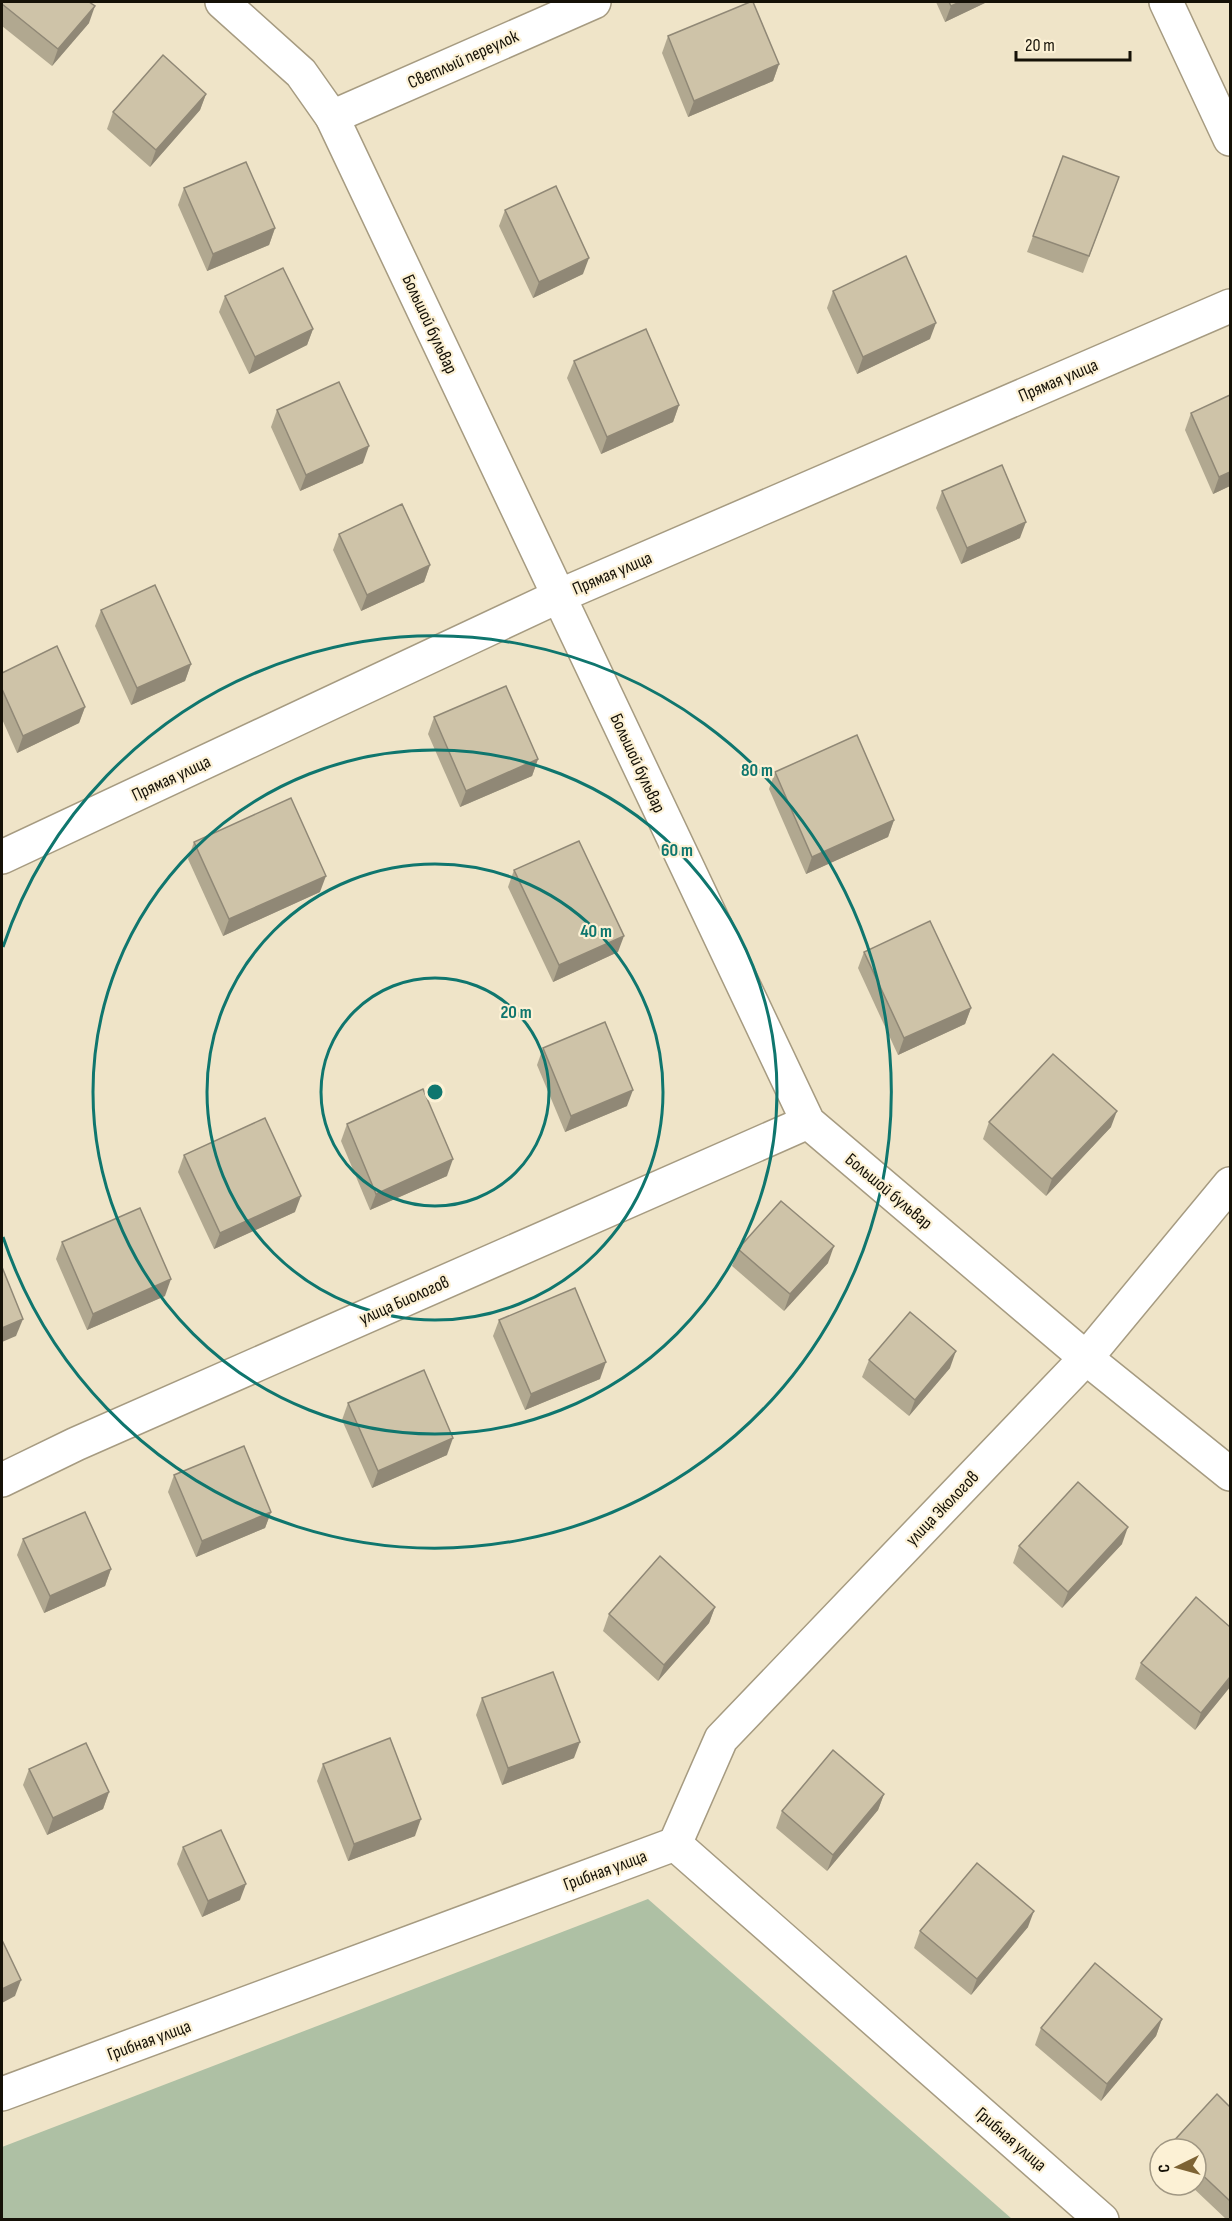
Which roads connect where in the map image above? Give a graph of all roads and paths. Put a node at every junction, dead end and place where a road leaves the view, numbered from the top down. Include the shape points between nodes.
1 (222, 2) edge
2 (594, 2) edge
3 (1166, 2) edge
4 (332, 117) junction
5 (1230, 139) edge
6 (1230, 306) edge
7 (559, 596) junction
8 (2, 857) edge
9 (808, 1122) junction
10 (1230, 1184) edge
11 (1086, 1358) junction
12 (1230, 1474) edge
13 (2, 1480) edge
14 (675, 1844) junction
15 (2, 2094) edge
16 (1102, 2220) edge

1 - 4 street, Большой бульвар via 301,73
2 - 4 street, Светлый переулок
3 - 5 street
4 - 7 street, Большой бульвар
6 - 7 street, Прямая улица
7 - 8 street, Прямая улица
7 - 9 street, Большой бульвар
9 - 11 street, Большой бульвар
9 - 13 street, улица Биологов
10 - 11 street, улица Экологов
11 - 12 street, Большой бульвар
11 - 14 street, улица Экологов via 721,1740
14 - 15 street, Грибная улица
14 - 16 street, Грибная улица

